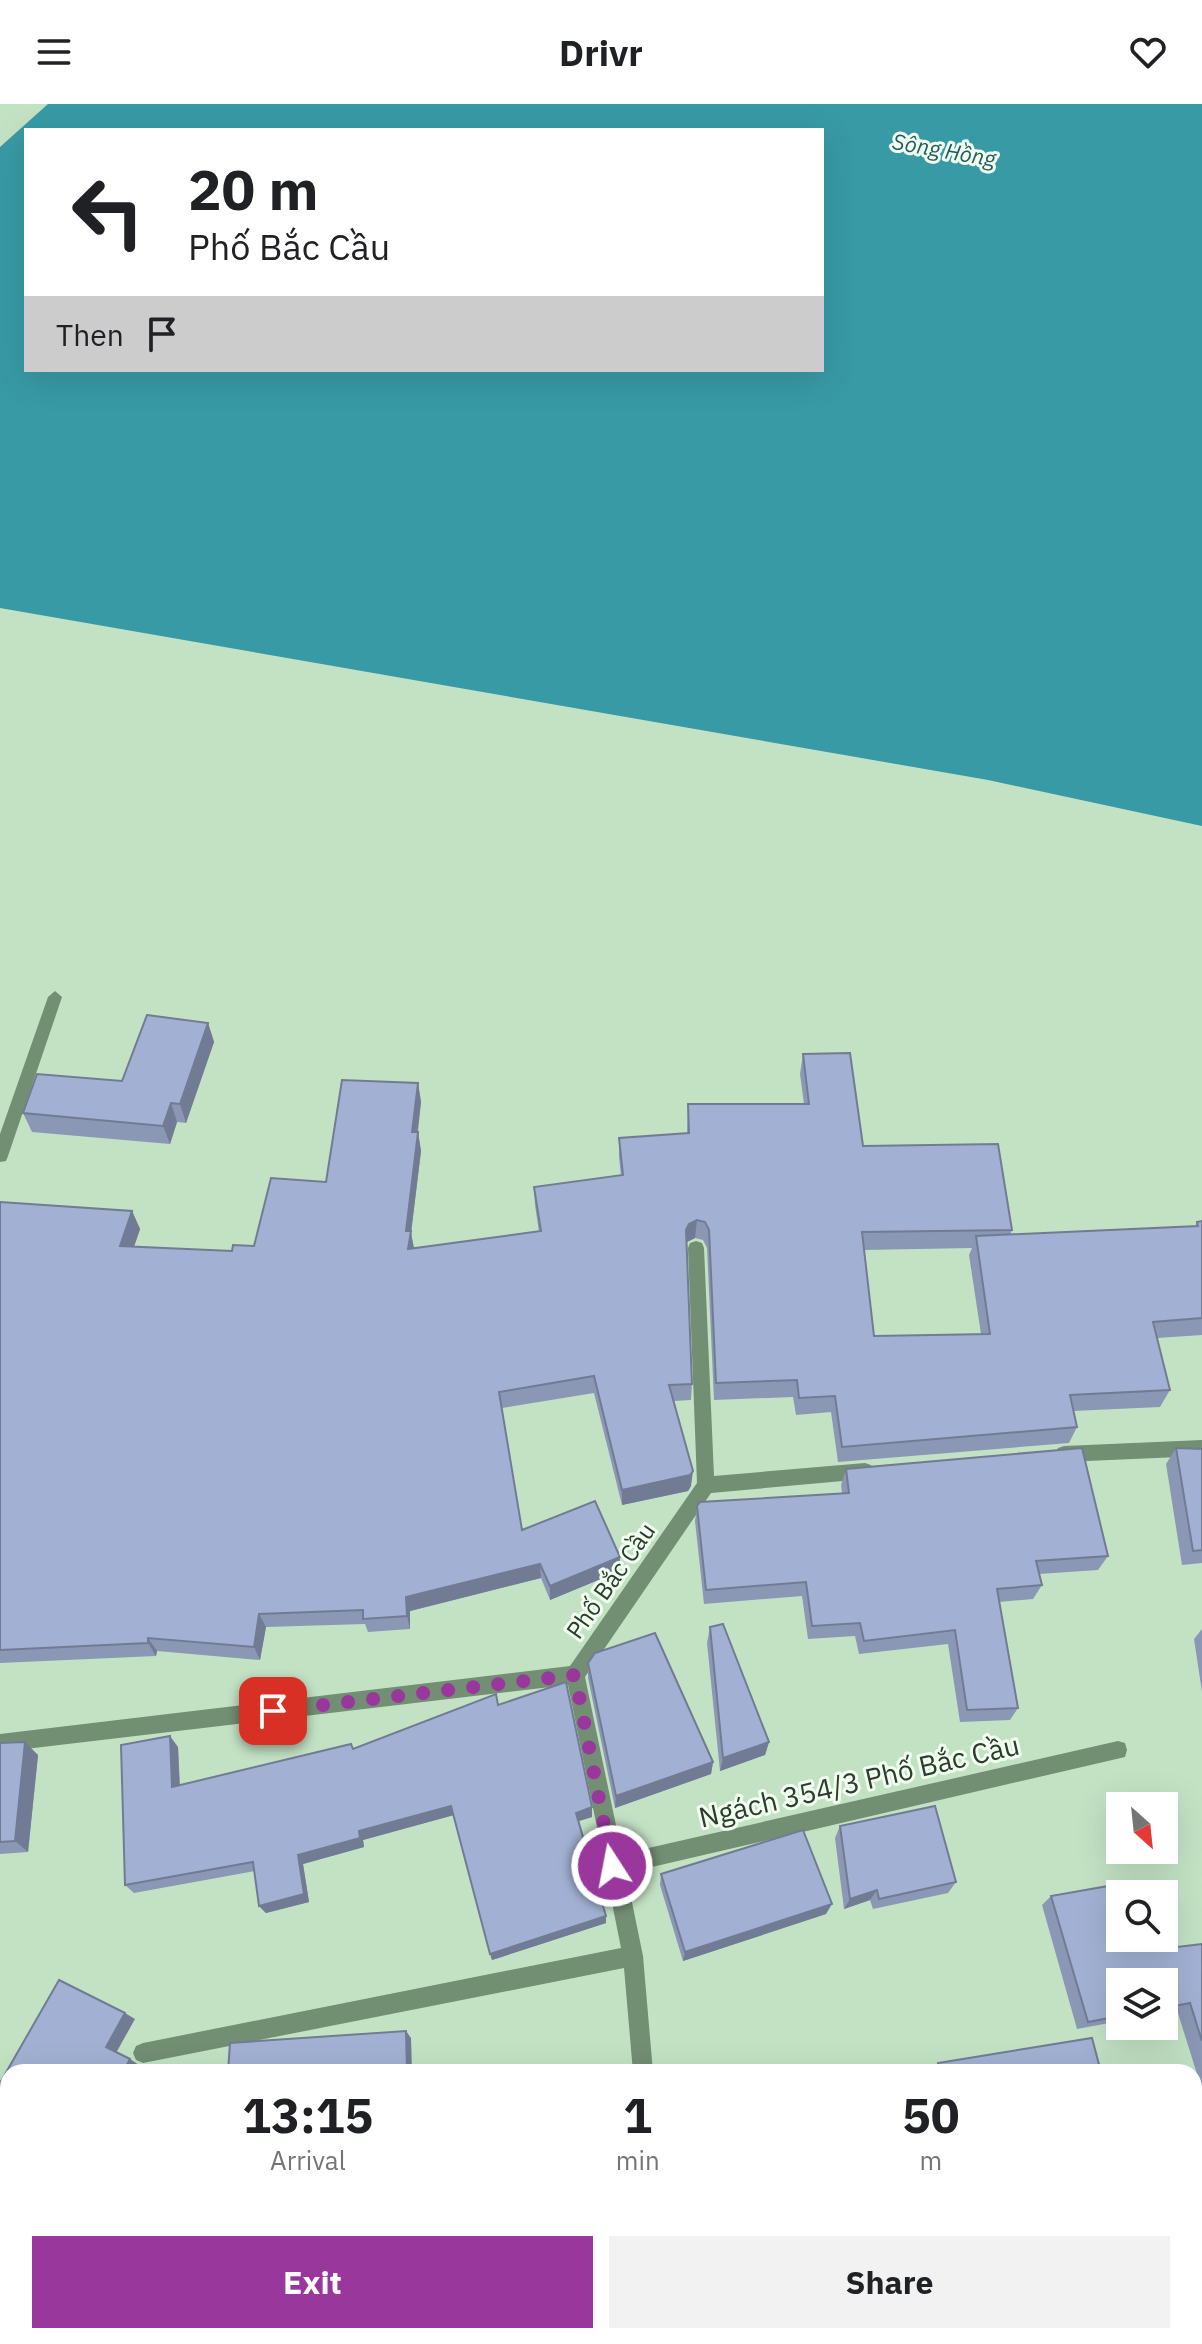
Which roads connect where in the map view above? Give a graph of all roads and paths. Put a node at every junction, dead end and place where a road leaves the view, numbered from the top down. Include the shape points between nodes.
1 (55, 997) dead end
2 (0, 1156) edge
3 (696, 1248) dead end
4 (1202, 1448) edge
5 (1050, 1455) edge
6 (878, 1470) edge
7 (706, 1485) junction
8 (575, 1675) junction
9 (0, 1743) edge
10 (1118, 1750) dead end
11 (612, 1866) junction
12 (633, 1956) junction
13 (143, 2053) dead end
14 (642, 2064) edge

1 - 2 street
3 - 7 street
4 - 5 street
6 - 7 street
7 - 8 street, Phố Bắc Cầu
8 - 9 street, Phố Bắc Cầu
8 - 11 street
10 - 11 street, Ngách 354/3 Phố Bắc Cầu
11 - 12 street
12 - 13 street
12 - 14 street

